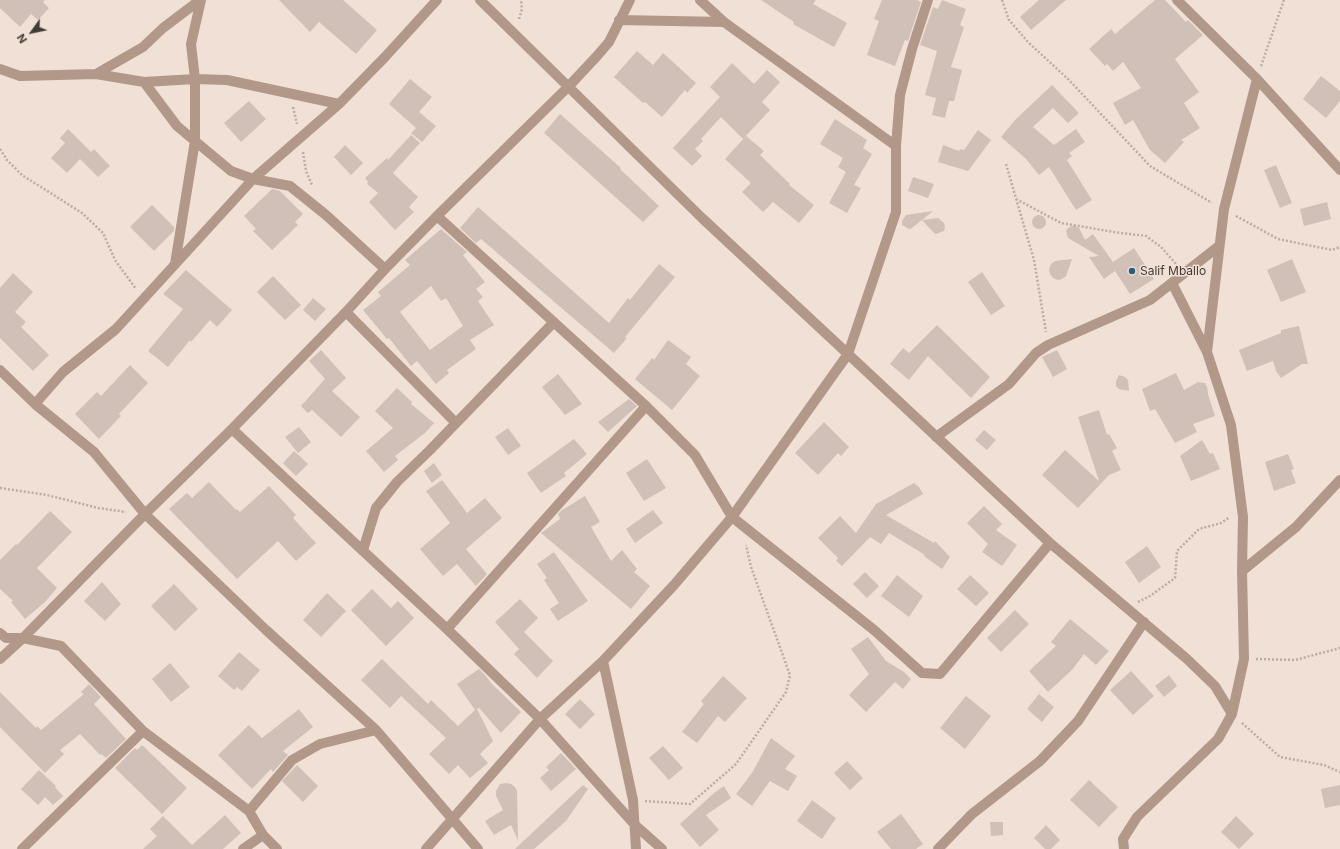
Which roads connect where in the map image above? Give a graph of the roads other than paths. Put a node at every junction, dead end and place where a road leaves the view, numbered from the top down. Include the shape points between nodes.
1 (201, 0) edge
2 (437, 0) edge
3 (480, 0) edge
4 (630, 0) edge
5 (700, 0) edge
6 (928, 0) edge
7 (1176, 0) edge
8 (619, 20) junction
9 (724, 22) junction
10 (0, 69) edge
11 (96, 74) junction
12 (195, 79) junction
13 (1257, 79) junction
14 (144, 82) junction
15 (568, 86) junction
16 (339, 104) junction
17 (195, 141) junction
18 (896, 146) junction
19 (1340, 170) edge
20 (253, 179) junction
21 (437, 216) junction
22 (1219, 246) junction
23 (175, 264) junction
24 (385, 268) junction
25 (1172, 283) junction
26 (346, 312) junction
27 (554, 322) junction
28 (1207, 352) junction
29 (848, 354) junction
30 (0, 370) edge
31 (35, 404) junction
32 (646, 406) junction
33 (456, 423) junction
34 (232, 430) junction
35 (936, 437) junction
36 (1340, 480) edge
37 (145, 514) junction
38 (736, 520) junction
39 (1050, 543) junction
40 (362, 550) junction
41 (1242, 571) junction
42 (1144, 622) junction
43 (447, 629) junction
44 (0, 633) edge
45 (23, 638) junction
46 (0, 659) edge
47 (603, 661) junction
48 (1232, 714) junction
49 (540, 719) junction
50 (376, 730) junction
51 (143, 731) junction
52 (249, 811) junction
53 (452, 820) junction
54 (635, 825) junction
55 (263, 835) junction
56 (22, 849) edge
57 (244, 849) edge
58 (277, 849) edge
59 (426, 849) edge
60 (478, 849) edge
61 (636, 849) edge
62 (662, 849) edge
63 (938, 849) edge
64 (1124, 849) edge

1 - 11 street via 163,28 143,47
1 - 12 street via 191,44
2 - 16 street
3 - 15 street
4 - 8 street
5 - 9 street
6 - 18 street via 900,95
7 - 13 street
8 - 9 street
8 - 15 street via 609,42
9 - 18 street
10 - 11 street via 20,76
11 - 14 street
12 - 14 street
12 - 16 street via 227,80
12 - 17 street
13 - 19 street
13 - 22 street via 1224,209
14 - 17 street via 177,126
15 - 21 street
15 - 29 street via 702,218
16 - 20 street
17 - 20 street via 231,171
17 - 23 street
18 - 29 street via 896,212
20 - 23 street
20 - 24 street via 290,186
21 - 24 street
21 - 27 street
22 - 25 street
22 - 28 street
23 - 31 street via 116,329 63,372
24 - 26 street
25 - 28 street
25 - 35 street via 1150,300 1048,345 1036,354 1009,384
26 - 33 street
26 - 34 street
27 - 32 street
27 - 33 street
28 - 41 street via 1231,425 1244,517
29 - 35 street
29 - 38 street
30 - 31 street
31 - 37 street via 94,452
32 - 38 street via 694,455
32 - 43 street
33 - 40 street via 397,482 376,508
34 - 37 street
34 - 40 street
35 - 39 street
36 - 41 street via 1296,527
37 - 45 street
37 - 50 street via 266,630
38 - 39 street via 874,630 922,673 940,674
38 - 47 street
39 - 42 street
40 - 43 street
41 - 48 street via 1244,659
42 - 48 street via 1215,686
42 - 63 street via 1078,721 1040,762 972,814
43 - 49 street
44 - 45 street via 6,638
45 - 46 street
45 - 51 street via 61,646
47 - 49 street
47 - 54 street via 633,800
48 - 64 street via 1218,739 1137,817 1123,839
49 - 53 street
49 - 54 street
50 - 52 street via 320,744 292,760
50 - 53 street
51 - 52 street
51 - 56 street
52 - 55 street
53 - 59 street
53 - 60 street
54 - 61 street
54 - 62 street
55 - 57 street
55 - 58 street

